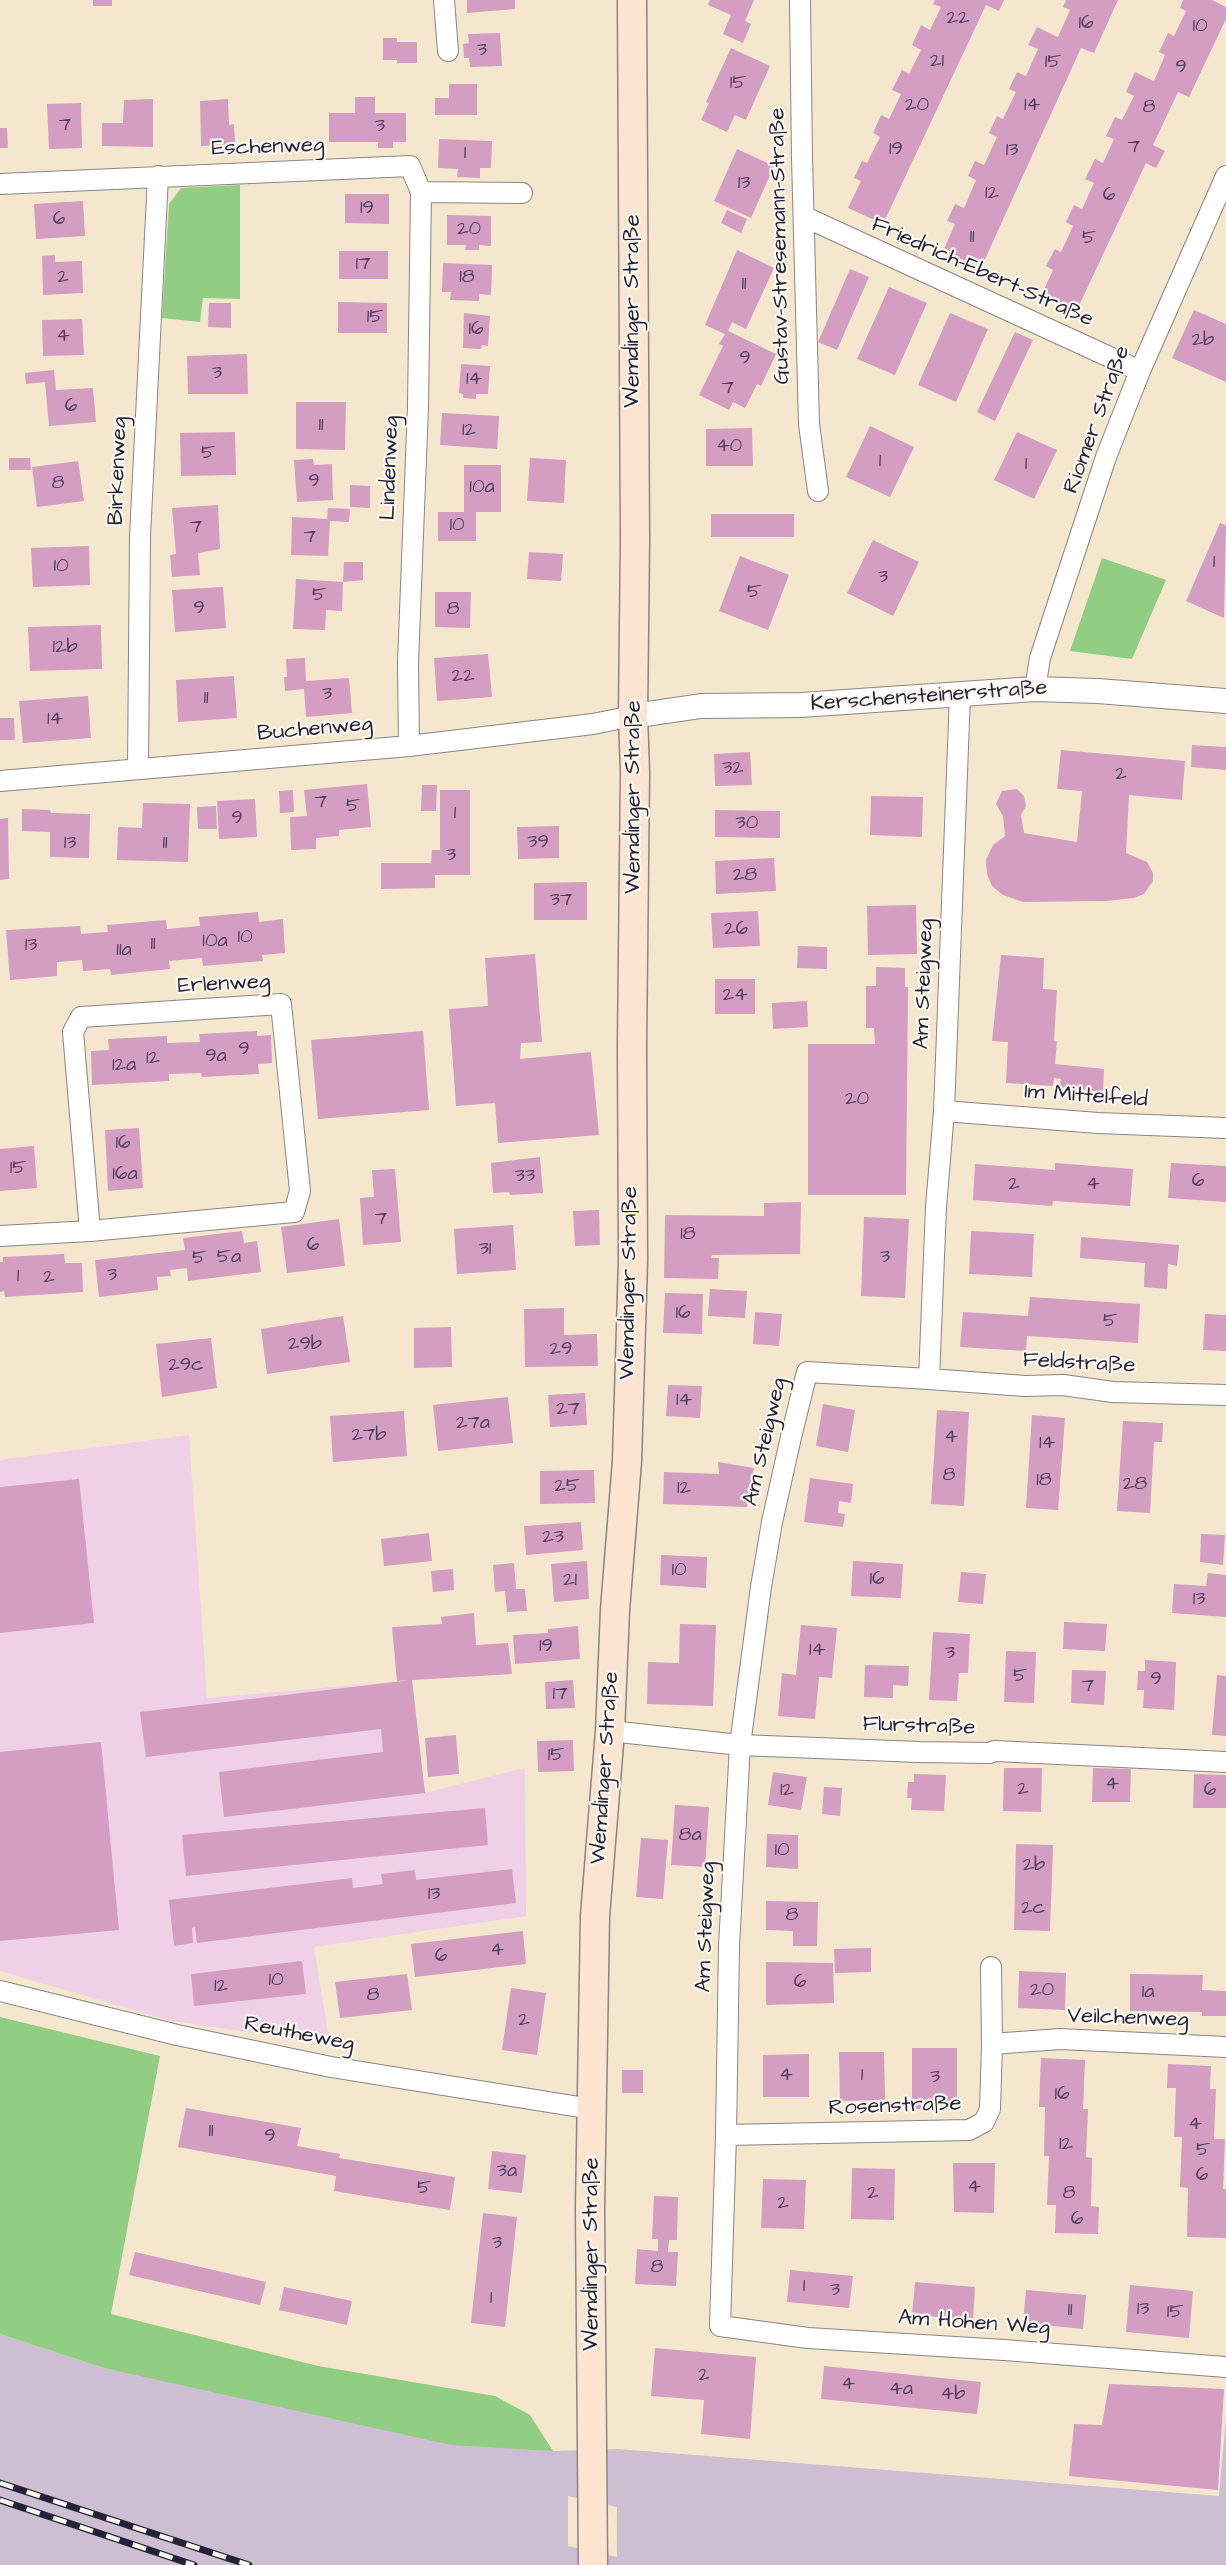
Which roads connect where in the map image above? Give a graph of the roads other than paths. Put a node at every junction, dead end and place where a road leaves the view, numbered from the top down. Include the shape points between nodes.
1 (444, 0) edge
2 (632, 0) edge
3 (800, 0) edge
4 (448, 51) dead end
5 (158, 176) junction
6 (1226, 176) edge
7 (0, 184) edge
8 (422, 192) junction
9 (522, 193) dead end
10 (805, 217) junction
11 (1140, 371) junction
12 (818, 491) dead end
13 (1035, 689) junction
14 (960, 695) junction
15 (1226, 701) edge
16 (633, 716) junction
17 (409, 746) junction
18 (138, 768) junction
19 (0, 781) edge
20 (944, 1111) junction
21 (1226, 1128) edge
22 (90, 1231) junction
23 (0, 1236) edge
24 (929, 1379) junction
25 (1226, 1395) edge
26 (610, 1731) junction
27 (740, 1745) junction
28 (1226, 1762) edge
29 (991, 1967) dead end
30 (0, 1991) edge
31 (992, 2044) junction
32 (1226, 2047) edge
33 (592, 2109) junction
34 (726, 2135) junction
35 (720, 2326) joint
36 (1226, 2367) edge
37 (593, 2565) edge

1 - 4 street
2 - 16 main road, Wemdinger Straße
3 - 10 street, Gustav-Stresemann-Straße
5 - 7 street, Eschenweg
5 - 8 street, Eschenweg via 410,166
5 - 18 street, Birkenweg via 142,477
6 - 11 street, Riomer Straße
8 - 9 street
8 - 17 street, Lindenweg
10 - 11 street, Friedrich-Ebert-Straße
10 - 12 street, Gustav-Stresemann-Straße via 809,424
11 - 13 street, Riomer Straße via 1106,457 1040,658
13 - 14 street, Kerschensteinerstraße
13 - 15 street, Kerschensteinerstraße
14 - 16 street, Kerschensteinerstraße via 801,705 701,706
14 - 20 street, Am Steigweg
16 - 17 street, Buchenweg
16 - 26 main road, Wemdinger Straße via 632,1283 627,1461
17 - 18 street, Buchenweg
18 - 19 street, Buchenweg
20 - 21 street, Im Mittelfeld
20 - 24 street, Am Steigweg
22 - 22 street, Erlenweg via 294,1212 300,1191 281,1004 81,1017 73,1032
22 - 23 street, Erlenweg
24 - 25 street, Feldstraße via 1063,1385 1113,1392
24 - 27 street, Am Steigweg via 807,1372 772,1522
26 - 27 street, Flurstraße
26 - 33 main road, Wemdinger Straße via 595,1916
27 - 28 street, Flurstraße via 930,1752 995,1750
27 - 34 street, Am Steigweg via 729,1946
29 - 31 street, Rosenstraße
30 - 33 street, Reutheweg via 177,2035 331,2067
31 - 32 street, Veilchenweg via 1059,2039
31 - 34 street, Rosenstraße via 990,2109 984,2122 969,2130
33 - 37 main road, Wemdinger Straße
34 - 35 street, Am Steigweg
35 - 36 street, Am Hohen Weg via 808,2338

